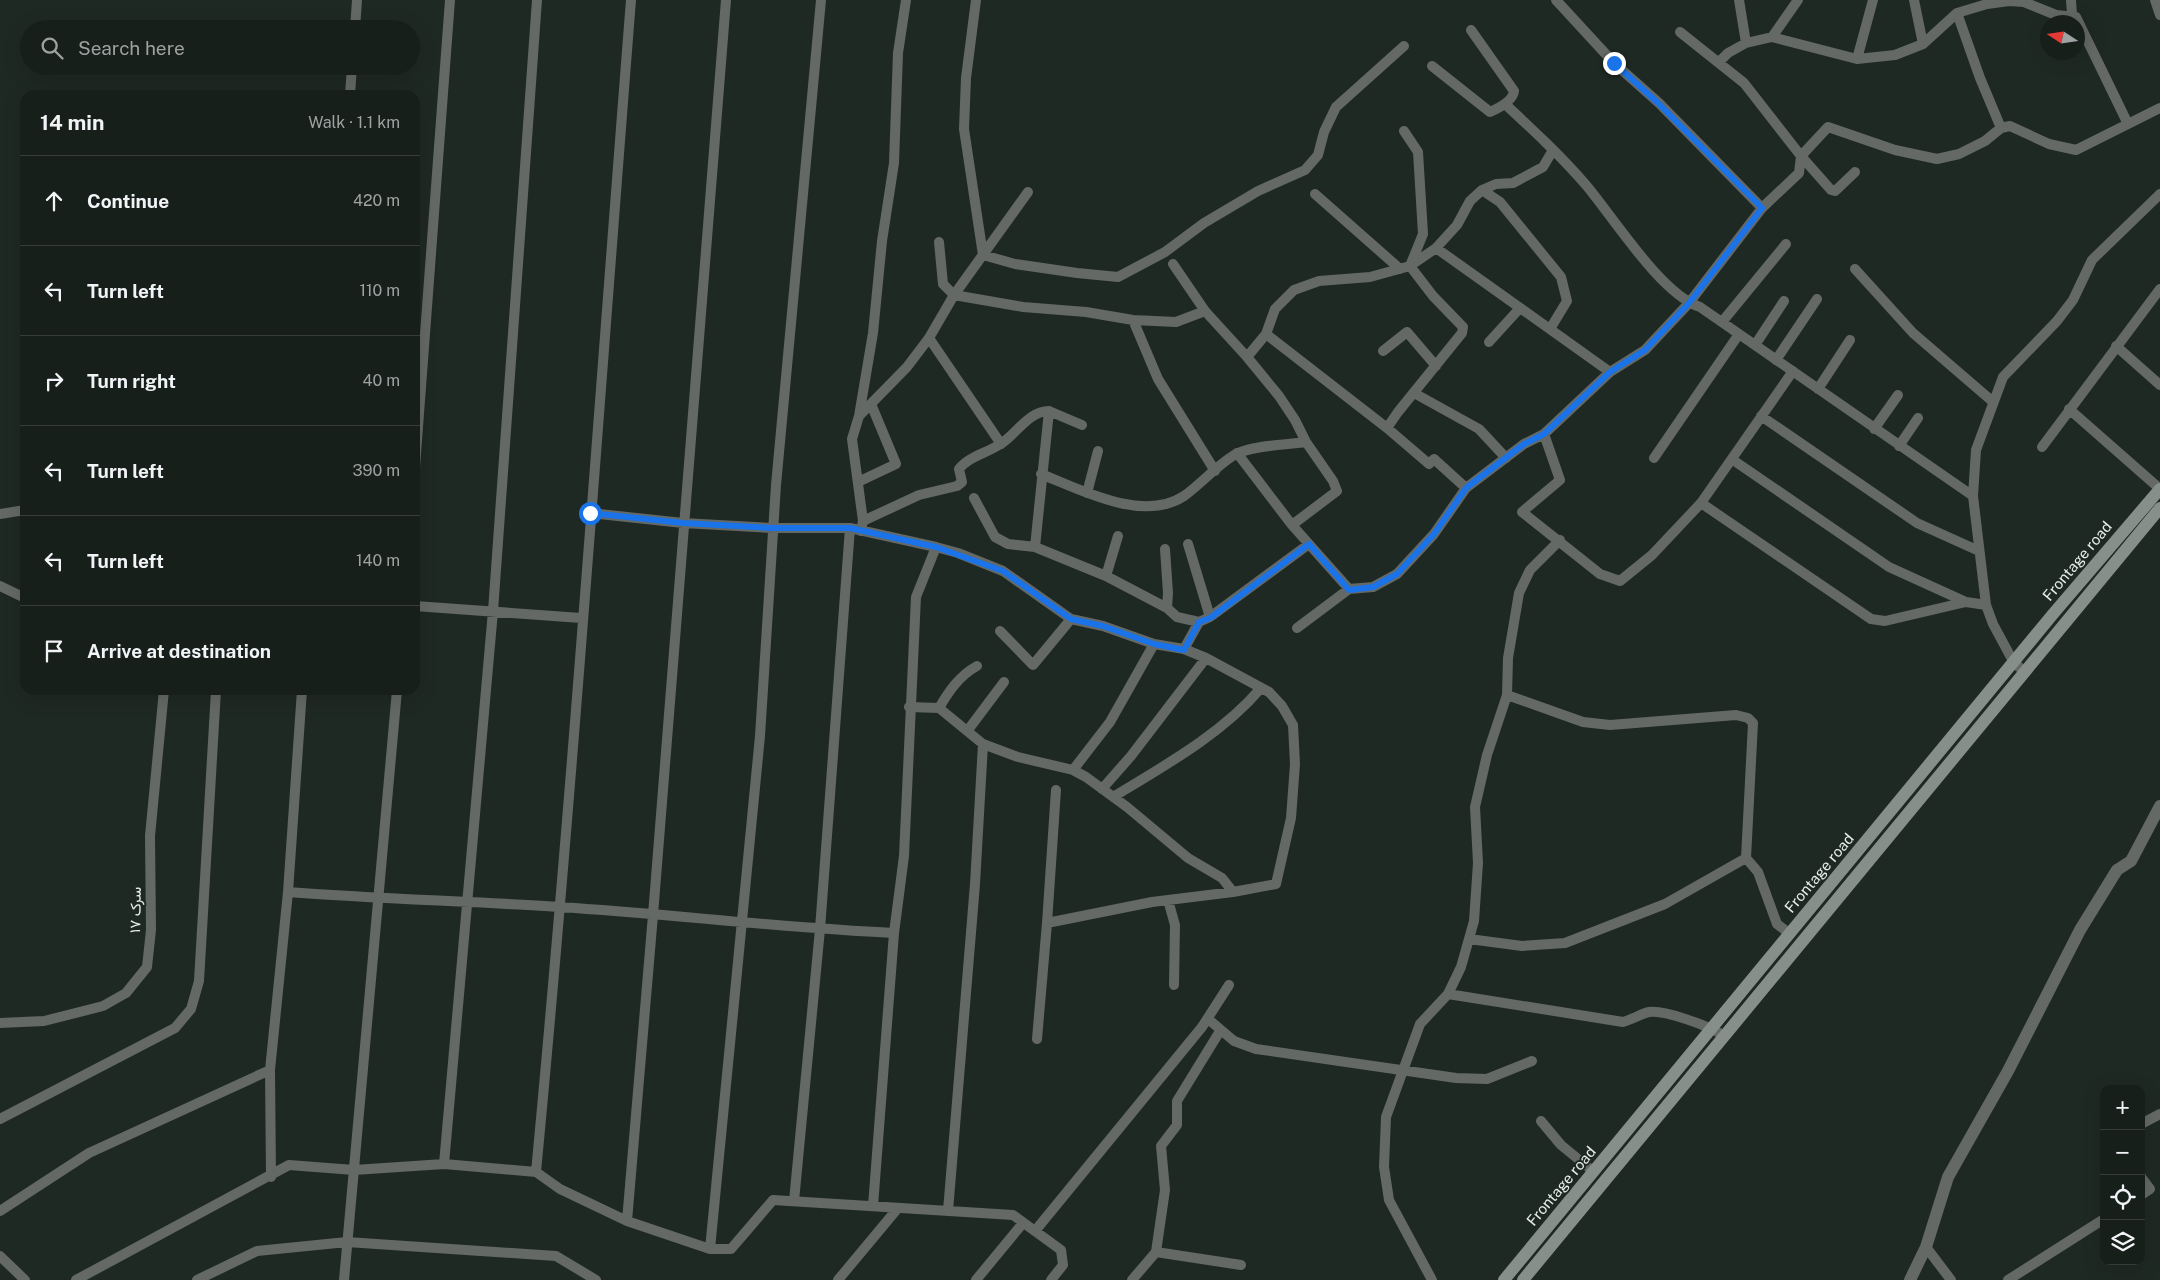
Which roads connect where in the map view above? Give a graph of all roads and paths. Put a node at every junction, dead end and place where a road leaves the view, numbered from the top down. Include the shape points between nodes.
1 (357, 0) edge
2 (450, 0) edge
3 (538, 0) edge
4 (631, 0) edge
5 (726, 0) edge
6 (820, 0) edge
7 (906, 0) edge
8 (976, 0) edge
9 (1556, 0) edge
10 (1739, 0) edge
11 (1798, 0) edge
12 (1873, 0) edge
13 (1914, 0) edge
14 (2071, 0) edge
15 (2155, 0) edge
16 (1973, 4) edge
17 (1957, 13) junction
18 (2056, 15) edge
19 (2072, 15) edge
20 (2160, 15) edge
21 (356, 20) edge
22 (1471, 30) dead end
23 (1680, 32) dead end
24 (2085, 35) edge
25 (1772, 38) junction
26 (1746, 43) junction
27 (1923, 44) junction
28 (1404, 46) dead end
29 (1857, 59) junction
30 (1719, 62) junction
31 (1432, 66) dead end
32 (351, 75) edge
33 (350, 90) edge
34 (1505, 104) junction
35 (2160, 108) edge
36 (2127, 122) junction
37 (2001, 128) junction
38 (1404, 131) dead end
39 (1552, 150) junction
40 (1801, 156) junction
41 (1855, 172) dead end
42 (1482, 190) junction
43 (1028, 192) dead end
44 (1315, 194) dead end
45 (2157, 200) edge
46 (1762, 208) junction
47 (939, 242) dead end
48 (1786, 244) dead end
49 (1436, 248) junction
50 (983, 255) junction
51 (1173, 264) dead end
52 (1405, 268) junction
53 (1855, 270) dead end
54 (2160, 289) edge
55 (954, 295) junction
56 (1817, 299) dead end
57 (1784, 301) dead end
58 (1689, 303) junction
59 (1520, 308) junction
60 (1205, 311) junction
61 (1132, 320) junction
62 (1722, 322) junction
63 (1550, 329) junction
64 (1266, 334) junction
65 (1740, 334) junction
66 (929, 338) junction
67 (1850, 340) dead end
68 (1489, 342) dead end
69 (1755, 345) junction
70 (2116, 346) junction
71 (1383, 351) dead end
72 (1247, 357) junction
73 (1776, 360) junction
74 (1436, 366) junction
75 (1792, 371) junction
76 (1610, 372) junction
77 (2160, 385) edge
78 (1818, 389) junction
79 (1414, 393) junction
80 (1898, 395) dead end
81 (420, 400) edge
82 (1992, 401) junction
83 (872, 404) junction
84 (2069, 409) junction
85 (1049, 411) junction
86 (858, 416) junction
87 (1761, 416) junction
88 (1918, 418) dead end
89 (1082, 425) dead end
90 (1387, 428) junction
91 (1874, 429) junction
92 (1544, 434) junction
93 (1306, 442) junction
94 (1002, 444) junction
95 (1899, 446) junction
96 (2042, 447) dead end
97 (1098, 451) dead end
98 (1236, 453) junction
99 (1506, 458) junction
100 (1654, 458) dead end
101 (1733, 460) junction
102 (1215, 471) junction
103 (1041, 474) junction
104 (858, 482) junction
105 (1466, 488) junction
106 (2160, 489) edge
107 (1087, 493) junction
108 (1972, 496) junction
109 (974, 498) dead end
110 (1701, 503) junction
111 (2160, 508) edge
112 (20, 511) edge
113 (590, 513) junction
114 (0, 514) edge
115 (863, 520) junction
116 (683, 523) junction
117 (1292, 526) junction
118 (773, 528) junction
119 (850, 528) junction
120 (861, 531) junction
121 (1118, 536) dead end
122 (1560, 540) junction
123 (1188, 544) dead end
124 (1309, 544) junction
125 (936, 547) junction
126 (1035, 547) junction
127 (1165, 548) dead end
128 (1979, 551) junction
129 (1106, 576) junction
130 (0, 586) edge
131 (1349, 590) junction
132 (20, 596) edge
133 (1966, 602) junction
134 (1986, 605) junction
135 (420, 606) edge
136 (1167, 608) junction
137 (493, 611) junction
138 (581, 618) junction
139 (1210, 618) junction
140 (1071, 619) junction
141 (1199, 622) junction
142 (1297, 628) dead end
143 (1000, 631) dead end
144 (1154, 644) junction
145 (1184, 650) junction
146 (1206, 658) junction
147 (2014, 663) junction
148 (977, 666) dead end
149 (2024, 671) junction
150 (1004, 682) dead end
151 (1261, 688) junction
152 (1507, 694) junction
153 (164, 695) edge
154 (216, 695) edge
155 (302, 695) edge
156 (397, 695) edge
157 (909, 707) junction
158 (939, 708) junction
159 (968, 730) junction
160 (983, 744) junction
161 (1073, 770) junction
162 (1102, 789) junction
163 (1056, 790) dead end
164 (1113, 797) junction
165 (2160, 806) edge
166 (1746, 858) junction
167 (288, 892) junction
168 (1233, 892) junction
169 (378, 899) junction
170 (1168, 900) junction
171 (467, 901) junction
172 (561, 907) junction
173 (653, 915) junction
174 (744, 922) junction
175 (1047, 923) junction
176 (820, 930) junction
177 (894, 933) junction
178 (1790, 934) junction
179 (1469, 939) junction
180 (1174, 985) dead end
181 (1229, 985) dead end
182 (1448, 994) junction
183 (1208, 1020) junction
184 (0, 1023) edge
185 (1220, 1031) junction
186 (1717, 1032) junction
187 (1037, 1039) dead end
188 (1532, 1061) dead end
189 (1404, 1069) junction
190 (270, 1070) junction
191 (2160, 1114) edge
192 (0, 1119) edge
193 (1541, 1121) dead end
194 (2145, 1122) edge
195 (444, 1164) junction
196 (354, 1170) junction
197 (536, 1172) junction
198 (1594, 1172) junction
199 (272, 1177) junction
200 (2145, 1182) edge
201 (2145, 1192) edge
202 (794, 1201) junction
203 (873, 1206) junction
204 (898, 1208) junction
205 (0, 1211) edge
206 (948, 1211) junction
207 (2102, 1220) edge
208 (626, 1221) junction
209 (1023, 1223) junction
210 (1035, 1232) junction
211 (347, 1242) junction
212 (1926, 1246) junction
213 (710, 1249) junction
214 (1156, 1252) junction
215 (0, 1256) edge
216 (1241, 1265) dead end
217 (25, 1280) edge
218 (76, 1280) edge
219 (197, 1280) edge
220 (344, 1280) edge
221 (596, 1280) edge
222 (838, 1280) edge
223 (976, 1280) edge
224 (1051, 1280) edge
225 (1132, 1280) edge
226 (1432, 1280) edge
227 (1504, 1280) edge
228 (1523, 1280) edge
229 (1910, 1280) edge
230 (1951, 1280) edge
231 (2008, 1280) edge

1 - 21 street
2 - 81 street
3 - 137 street
4 - 113 street
5 - 116 street
6 - 118 street
7 - 86 street via 898,53 894,163 873,333
8 - 50 street via 966,78 964,129
9 - 46 street via 1614,63
10 - 26 street
11 - 25 street
12 - 29 street
13 - 27 street
14 - 19 street
15 - 20 street
16 - 17 street
16 - 18 street via 2024,2
17 - 27 street
17 - 37 street
22 - 34 street via 1514,91
23 - 30 street
24 - 36 street
25 - 26 street
25 - 29 street
26 - 30 street
27 - 29 street via 1895,55
28 - 50 street via 1336,107 1318,155 1305,170 1258,191 1204,223 1165,252 1118,276 1033,266
30 - 40 street via 1744,82
31 - 34 street via 1490,112
32 - 33 street
34 - 39 street
35 - 36 street
36 - 37 street via 2076,150 2049,144 2010,126
37 - 40 street via 1985,141 1959,154 1937,159 1895,150 1828,127
38 - 52 street via 1418,152 1423,234
39 - 42 street via 1543,167 1513,183 1496,184
39 - 58 street via 1587,186 1659,277
40 - 41 street via 1833,191
40 - 46 street via 1799,173
42 - 49 street via 1470,201 1457,225
42 - 63 street via 1500,202 1561,277 1568,301
43 - 50 street
44 - 52 street
45 - 82 street via 2092,260 2073,300 2003,377
46 - 58 street
47 - 55 street via 943,284
48 - 62 street
49 - 52 street
49 - 59 street
50 - 55 street
51 - 60 street
52 - 64 street via 1370,277 1319,281 1294,290 1275,309
52 - 74 street via 1464,330
53 - 82 street via 1913,334
54 - 70 street
55 - 61 street
55 - 66 street
56 - 73 street
57 - 69 street
58 - 62 street
58 - 76 street via 1645,350
59 - 63 street
59 - 68 street
60 - 61 street via 1176,322
60 - 72 street
61 - 102 street via 1158,379
62 - 65 street
63 - 76 street
64 - 72 street
64 - 90 street
65 - 69 street
65 - 100 street
66 - 83 street
66 - 94 street
67 - 78 street
69 - 73 street
70 - 77 street
70 - 84 street
71 - 74 street via 1407,332
72 - 93 street via 1279,396
73 - 75 street
74 - 79 street
75 - 78 street
75 - 87 street
76 - 92 street
78 - 91 street
79 - 90 street
79 - 99 street via 1479,429
80 - 91 street
82 - 108 street via 1976,450
83 - 86 street
83 - 104 street via 896,464
84 - 96 street
84 - 106 street
85 - 89 street
85 - 94 street via 1037,412
85 - 103 street
86 - 104 street via 852,439
87 - 101 street
87 - 128 street via 1917,523
88 - 95 street
90 - 105 street via 1429,464 1434,459
91 - 95 street
92 - 99 street
92 - 122 street via 1560,480 1522,512
93 - 98 street
93 - 117 street via 1337,491
94 - 115 street via 964,463 959,469 962,482 957,486 919,495
95 - 108 street
97 - 107 street
98 - 102 street
98 - 117 street
99 - 105 street
101 - 110 street
101 - 133 street via 1889,566
102 - 107 street via 1181,498 1156,507 1140,507
103 - 107 street
103 - 126 street
104 - 115 street
105 - 131 street via 1434,534 1397,574 1373,587
106 - 147 main road, Frontage road
108 - 128 street
109 - 126 street via 996,537 1008,544
110 - 122 street via 1652,555 1620,581 1600,574
110 - 133 street via 1871,618 1885,621
111 - 149 main road
112 - 114 street
113 - 116 street
113 - 138 street
115 - 120 street
116 - 118 street
116 - 173 street
117 - 124 street
118 - 119 street
118 - 174 street
119 - 120 street
119 - 176 street
120 - 125 street
121 - 129 street
122 - 152 street via 1530,570 1519,593 1508,658
123 - 139 street
124 - 131 street
124 - 139 street
125 - 140 street via 1003,571
125 - 157 street via 916,597
126 - 129 street
127 - 136 street
128 - 134 street
129 - 136 street
130 - 132 street
131 - 142 street
133 - 134 street
134 - 147 street
135 - 137 street
136 - 141 street via 1177,616
137 - 138 street
137 - 171 street
138 - 172 street
139 - 141 street
140 - 143 street via 1033,665
140 - 144 street via 1103,626
141 - 145 street
144 - 145 street
144 - 161 street via 1110,722
145 - 146 street
146 - 151 street
146 - 162 street
147 - 149 street
147 - 178 main road, Frontage road
148 - 158 street via 951,689
149 - 186 main road
150 - 159 street
151 - 164 street via 1181,757
151 - 168 street via 1282,706 1294,725 1291,818 1276,884
152 - 166 street via 1583,722 1610,725 1736,716 1748,718 1753,723
152 - 179 street via 1487,755 1475,808 1478,863 1474,921
153 - 184 street, سرک ۱۷ via 150,836 152,930 146,967 126,993 103,1006 44,1021
154 - 192 street via 199,981 191,1009 175,1028
155 - 167 street
156 - 169 street
157 - 158 street
157 - 177 street via 906,827
158 - 159 street
159 - 160 street
160 - 161 street via 1018,757
160 - 206 street
161 - 162 street
162 - 164 street
163 - 175 street
164 - 168 street via 1188,858 1222,878
165 - 212 street via 2130,861 2117,870 2080,930 2008,1071 1948,1177
166 - 178 street via 1758,872 1777,924
166 - 179 street via 1665,904 1564,943 1522,946
167 - 169 street
167 - 190 street
168 - 170 street
169 - 171 street
169 - 196 street
170 - 175 street
170 - 180 street via 1175,925
171 - 172 street
171 - 195 street
172 - 173 street
172 - 197 street
173 - 174 street
173 - 208 street
174 - 176 street
174 - 213 street
175 - 187 street
176 - 177 street
176 - 202 street
177 - 203 street
178 - 186 main road, Frontage road
179 - 182 street via 1455,984
181 - 183 street
182 - 186 street via 1623,1022 1648,1012 1668,1015
182 - 189 street via 1420,1024
183 - 185 street
183 - 210 street
185 - 189 street via 1234,1041 1256,1049
185 - 214 street via 1177,1101 1177,1125 1161,1146 1165,1190
186 - 198 main road, Frontage road
186 - 228 main road
188 - 189 street via 1486,1079 1456,1078
189 - 226 street via 1386,1117 1384,1167 1388,1200
190 - 199 street
190 - 205 street via 89,1153
191 - 194 street
193 - 198 street via 1561,1145
195 - 196 street
195 - 197 street
196 - 199 street via 289,1165
196 - 211 street
197 - 208 street via 560,1189
198 - 227 main road, Frontage road
199 - 218 street
200 - 201 street via 2150,1189
202 - 203 street
202 - 213 street via 773,1200 731,1249
203 - 204 street
204 - 206 street
204 - 222 street
206 - 209 street via 1013,1215
207 - 231 street
208 - 213 street
209 - 210 street
209 - 223 street
210 - 224 street via 1061,1250 1064,1264
211 - 219 street via 256,1251
211 - 220 street
211 - 221 street via 556,1256
212 - 229 street
212 - 230 street
214 - 216 street
214 - 225 street
215 - 217 street

